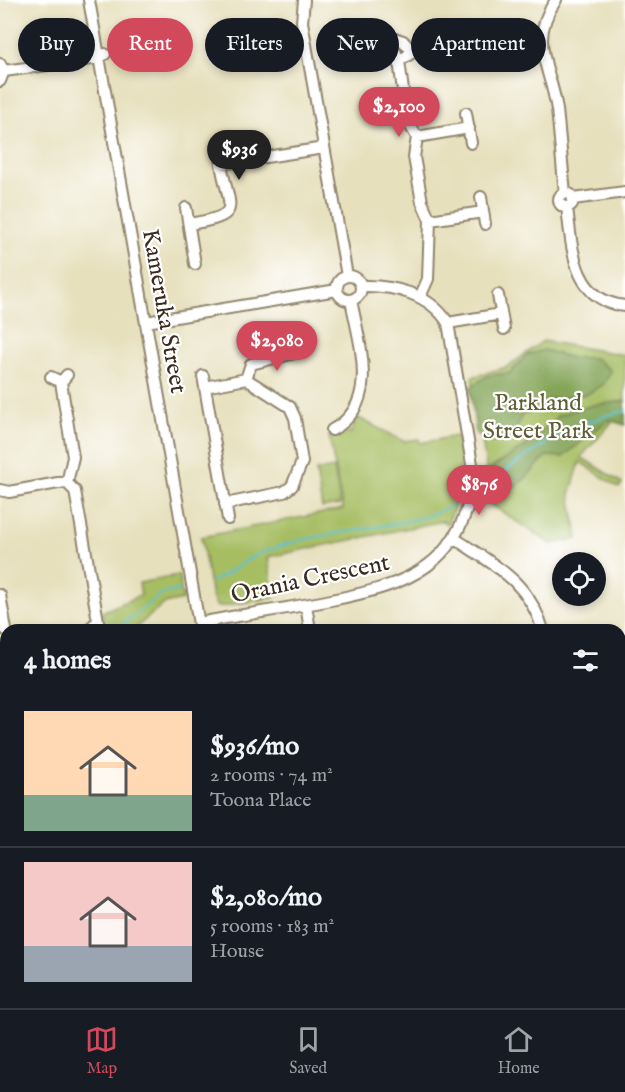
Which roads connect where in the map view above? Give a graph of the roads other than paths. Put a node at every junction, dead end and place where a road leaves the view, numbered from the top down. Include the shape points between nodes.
1 (89, 0) edge
2 (96, 0) edge
3 (304, 0) edge
4 (556, 0) edge
5 (399, 39) edge
6 (411, 50) edge
7 (411, 53) edge
8 (102, 56) junction
9 (399, 61) joint
10 (1, 72) edge
11 (466, 113) dead end
12 (468, 128) junction
13 (417, 137) junction
14 (471, 144) dead end
15 (324, 148) junction
16 (625, 192) edge
17 (481, 197) dead end
18 (568, 200) junction
19 (186, 208) dead end
20 (483, 212) junction
21 (430, 220) junction
22 (189, 224) junction
23 (485, 224) dead end
24 (195, 264) dead end
25 (347, 276) junction
26 (361, 286) junction
27 (337, 290) junction
28 (498, 296) dead end
29 (420, 297) junction
30 (351, 300) junction
31 (625, 306) edge
32 (501, 314) junction
33 (149, 322) junction
34 (448, 322) junction
35 (504, 329) dead end
36 (296, 353) dead end
37 (60, 378) dead end
38 (246, 379) junction
39 (332, 430) dead end
40 (67, 483) junction
41 (0, 490) edge
42 (225, 504) junction
43 (228, 519) dead end
44 (454, 538) junction
45 (0, 595) edge
46 (306, 605) junction
47 (5, 624) edge
48 (95, 624) edge
49 (203, 624) edge
50 (213, 624) edge
51 (309, 624) edge
52 (541, 624) edge

1 - 8 street, Kameruka Street
2 - 8 street, Kameruka Street
3 - 15 street via 302,22
4 - 18 street via 541,35 542,54 556,107
5 - 6 street
7 - 9 street
8 - 10 street
8 - 33 street, Kameruka Street
9 - 13 street via 407,120
11 - 12 street
12 - 13 street
12 - 14 street
13 - 21 street via 414,157 422,202
15 - 22 street via 216,165 231,200 230,211 214,220
15 - 25 street
16 - 18 street
17 - 20 street
18 - 31 street via 574,259 580,277 603,300
19 - 22 street
20 - 21 street
20 - 23 street
21 - 29 street via 428,279
22 - 24 street
25 - 26 street via 358,279
25 - 27 street via 338,283
26 - 29 street via 395,288
26 - 30 street via 360,294
27 - 30 street via 340,297
27 - 33 street
28 - 32 street
29 - 34 street via 440,309
30 - 39 street via 363,389 350,416
32 - 34 street
32 - 35 street
33 - 49 street, Kameruka Street
34 - 44 street, Orania Crescent via 474,476 470,500
36 - 38 street via 250,364
37 - 40 street via 73,457
38 - 42 street via 204,381
38 - 42 street via 290,407 302,462 292,486 284,492
40 - 41 street
40 - 48 street via 75,491 98,621
42 - 43 street
44 - 46 street, Orania Crescent via 429,564 390,587
44 - 52 street via 507,573 525,591
45 - 47 street
46 - 50 street, Orania Crescent
46 - 51 street

